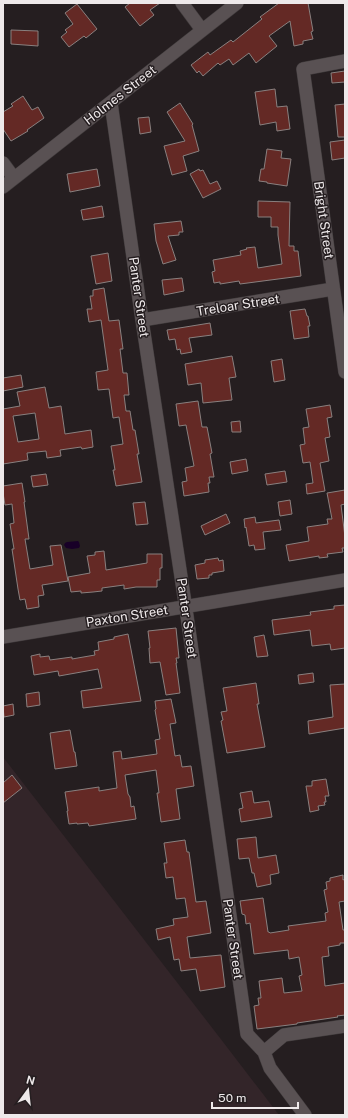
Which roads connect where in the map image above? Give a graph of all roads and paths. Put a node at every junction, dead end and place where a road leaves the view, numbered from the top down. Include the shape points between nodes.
1 (182, 3) edge
2 (237, 3) edge
3 (202, 30) junction
4 (345, 62) edge
5 (112, 103) junction
6 (3, 163) edge
7 (14, 178) junction
8 (3, 188) edge
9 (333, 289) junction
10 (142, 320) junction
11 (345, 372) edge
12 (345, 580) edge
13 (186, 607) junction
14 (3, 637) edge
15 (345, 1026) edge
16 (264, 1052) junction
17 (305, 1115) edge

1 - 3 street
2 - 3 street, Holmes Street
3 - 5 street, Holmes Street
4 - 9 street, Bright Street via 303,69
5 - 7 street, Holmes Street
5 - 10 street, Panter Street
6 - 7 street
7 - 8 street, Holmes Street
9 - 10 street, Treloar Street
9 - 11 street, Bright Street
10 - 13 street, Panter Street
12 - 13 street, Paxton Street
13 - 14 street, Paxton Street
13 - 16 street, Panter Street via 247,1034
15 - 16 street via 284,1035
16 - 17 street, Panter Street via 270,1068

